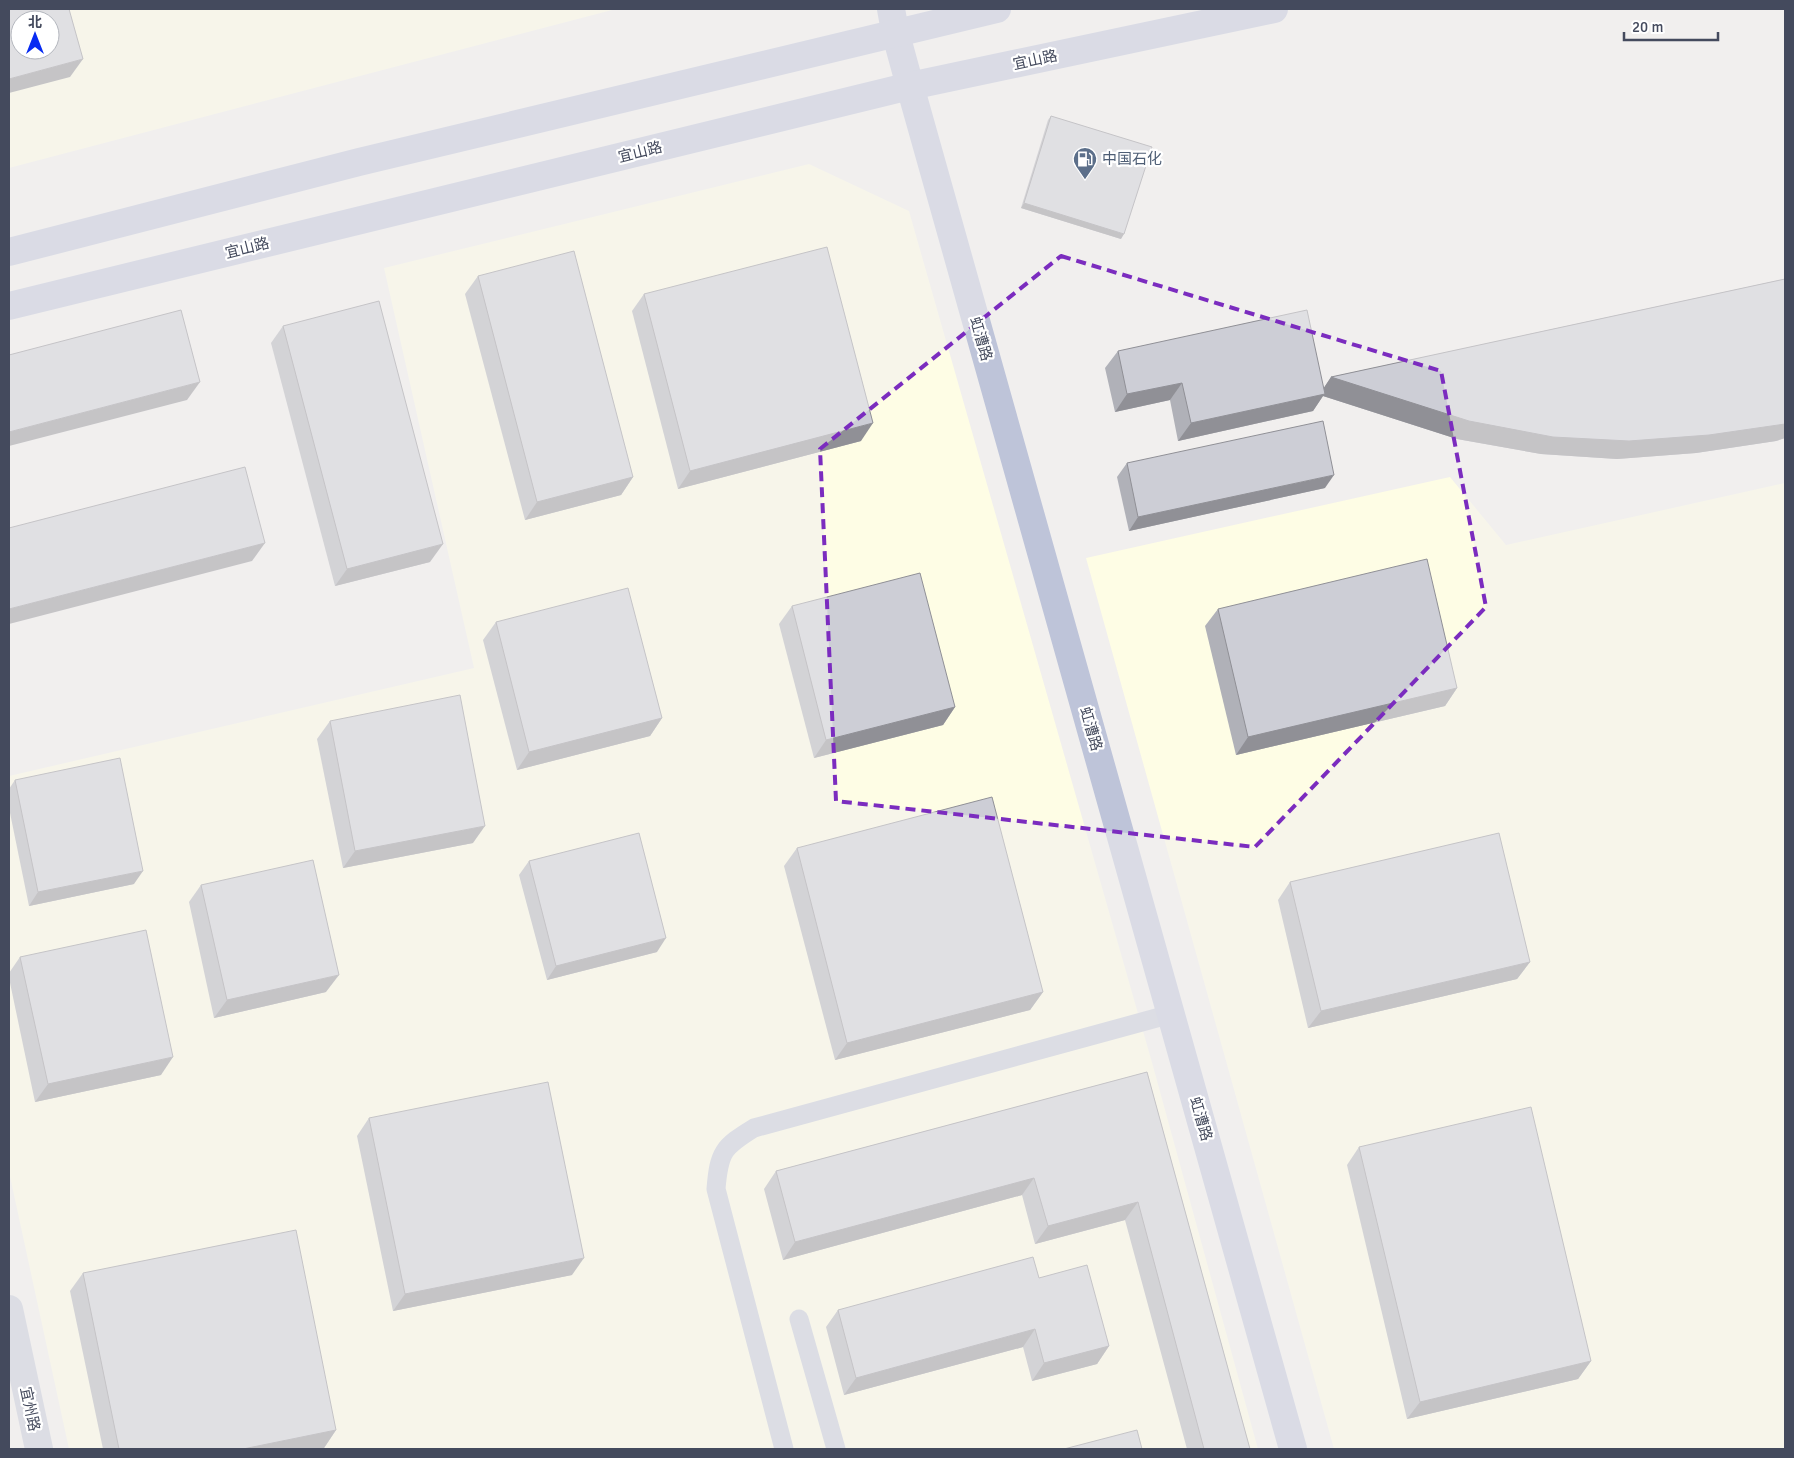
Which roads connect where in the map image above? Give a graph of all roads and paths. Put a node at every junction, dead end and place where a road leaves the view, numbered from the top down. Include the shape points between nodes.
1 (997, 9) edge
2 (1274, 9) edge
3 (893, 20) edge
4 (910, 86) junction
5 (9, 252) edge
6 (9, 306) edge
7 (1171, 1014) junction
8 (9, 1310) edge
9 (799, 1319) dead end
10 (39, 1449) edge
11 (784, 1449) edge
12 (836, 1449) edge
13 (1293, 1449) edge

1 - 3 main road
2 - 4 main road, 宜山路
3 - 4 main road, 虹漕路
3 - 5 main road
4 - 6 main road, 宜山路
4 - 7 main road, 虹漕路
7 - 11 lane via 754,1128 729,1144 718,1166 716,1188
7 - 13 main road, 虹漕路
8 - 10 street, 宜州路
9 - 12 lane

